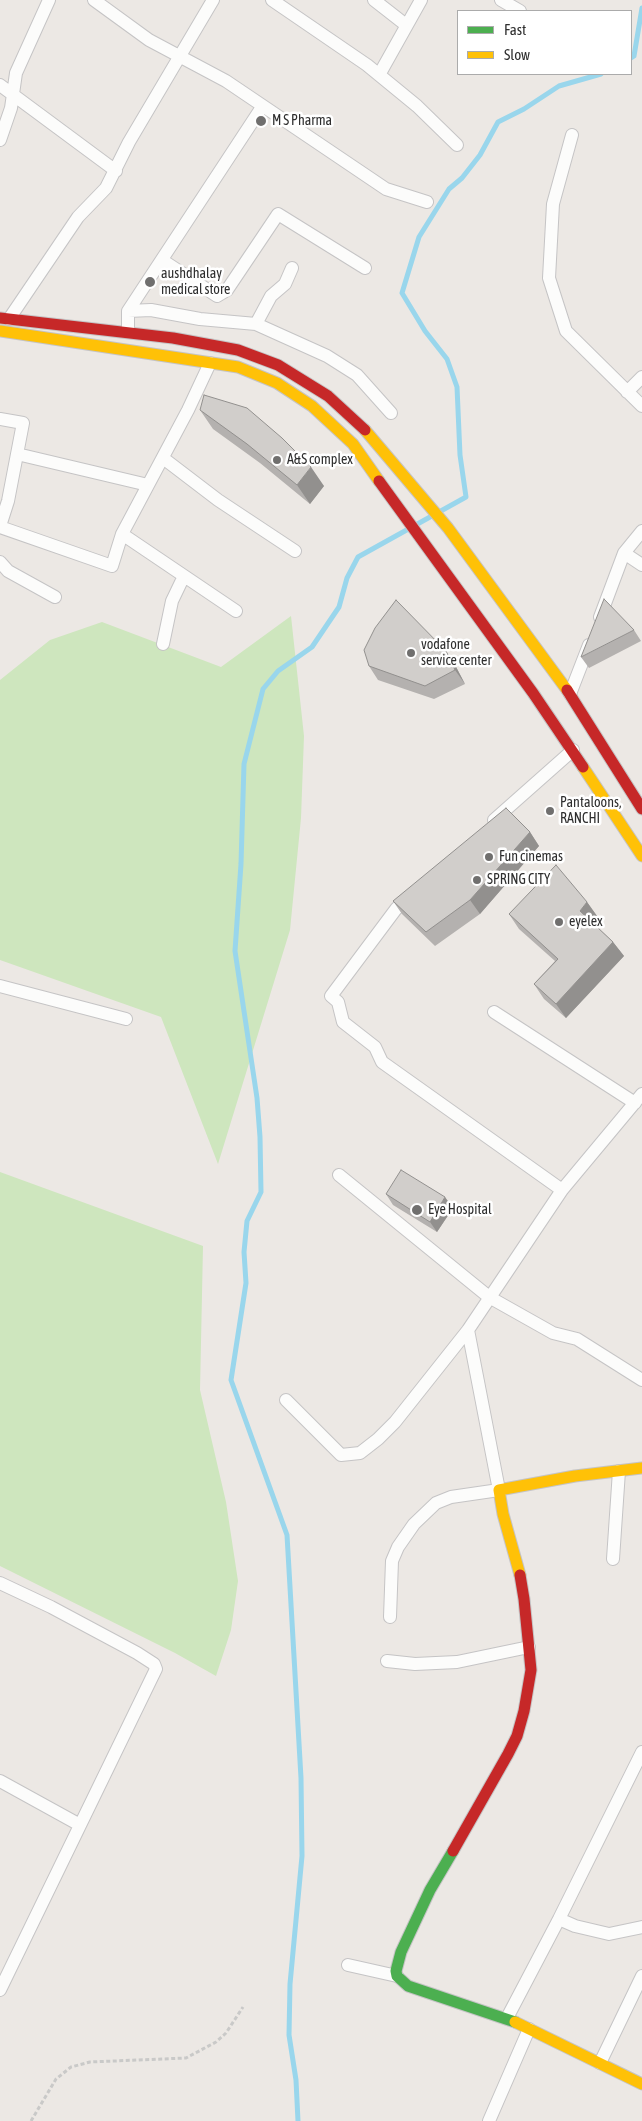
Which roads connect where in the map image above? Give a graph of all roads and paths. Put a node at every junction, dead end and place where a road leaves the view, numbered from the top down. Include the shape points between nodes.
1 (50, 0) edge
2 (94, 0) edge
3 (213, 0) edge
4 (272, 0) edge
5 (374, 0) edge
6 (421, 0) edge
7 (501, 0) edge
8 (288, 5) edge
9 (518, 10) edge
10 (406, 25) junction
11 (181, 56) junction
12 (379, 75) junction
13 (0, 85) edge
14 (13, 94) junction
15 (262, 107) junction
16 (572, 135) dead end
17 (0, 140) edge
18 (457, 145) dead end
19 (116, 171) junction
20 (427, 202) dead end
21 (162, 260) junction
22 (292, 268) dead end
23 (366, 268) dead end
24 (128, 311) junction
25 (4, 318) edge
26 (256, 324) junction
27 (0, 331) edge
28 (128, 332) junction
29 (210, 363) junction
30 (642, 377) edge
31 (627, 392) junction
32 (642, 406) edge
33 (391, 413) dead end
34 (0, 419) edge
35 (17, 454) junction
36 (163, 458) junction
37 (148, 485) junction
38 (0, 527) edge
39 (642, 531) edge
40 (122, 534) junction
41 (295, 551) dead end
42 (624, 553) junction
43 (642, 565) edge
44 (3, 571) edge
45 (184, 576) junction
46 (469, 582) junction
47 (55, 597) dead end
48 (236, 611) dead end
49 (163, 644) dead end
50 (570, 694) junction
51 (572, 750) junction
52 (642, 809) edge
53 (484, 830) edge
54 (642, 856) edge
55 (418, 889) edge
56 (0, 986) edge
57 (494, 1012) dead end
58 (126, 1019) dead end
59 (638, 1099) edge
60 (339, 1175) dead end
61 (562, 1190) junction
62 (489, 1297) junction
63 (468, 1330) junction
64 (642, 1380) edge
65 (286, 1400) dead end
66 (642, 1468) edge
67 (619, 1471) junction
68 (499, 1490) junction
69 (613, 1559) dead end
70 (0, 1583) edge
71 (390, 1617) dead end
72 (529, 1647) junction
73 (386, 1661) dead end
74 (642, 1752) edge
75 (0, 1781) edge
76 (80, 1825) junction
77 (559, 1919) junction
78 (642, 1927) edge
79 (348, 1965) dead end
80 (397, 1976) junction
81 (642, 1976) edge
82 (0, 1990) edge
83 (243, 2007) dead end
84 (507, 2018) junction
85 (529, 2029) junction
86 (600, 2063) junction
87 (642, 2084) edge
88 (31, 2121) edge
89 (490, 2121) edge

1 - 14 street via 16,73
2 - 11 street via 149,40
3 - 11 street
4 - 8 street
5 - 10 street
6 - 10 street
7 - 9 street
8 - 12 street
10 - 12 street
11 - 15 street via 226,81
11 - 19 street via 129,142
12 - 18 street
13 - 14 street
14 - 17 street via 12,108
14 - 19 street
15 - 20 street via 386,189
15 - 21 street
16 - 31 street via 552,204 549,278 566,331
19 - 25 street
21 - 23 street via 217,296 227,290 278,214
21 - 24 street
22 - 26 street via 285,284 272,296
24 - 26 street via 151,310
24 - 28 street
25 - 28 main road
26 - 33 street via 327,356 357,375
27 - 29 main road
28 - 46 main road via 238,350 278,365 328,396 363,427 448,528
29 - 36 street
29 - 46 main road via 238,367 277,384 312,406 352,444 426,548
30 - 31 street
31 - 32 street
34 - 35 street via 23,423
35 - 37 street
35 - 38 street
36 - 37 street
36 - 41 street via 218,500
37 - 40 street
38 - 40 street via 112,566
39 - 42 street
40 - 45 street
42 - 43 street
42 - 50 street
44 - 47 street
45 - 48 street
45 - 49 street via 172,601
46 - 50 main road
46 - 51 main road
50 - 52 main road
51 - 53 street
51 - 54 main road
55 - 61 street via 396,909 331,996 338,1002 343,1022 375,1047 382,1062
56 - 58 street
57 - 59 street
59 - 61 street
60 - 62 street
61 - 62 street
62 - 63 street
62 - 64 street via 553,1333 577,1339
63 - 65 street via 395,1422 360,1453 341,1455
63 - 68 street
66 - 67 main road
67 - 68 main road
67 - 69 street
68 - 71 street via 451,1497 436,1503 414,1524 392,1562
68 - 72 main road via 517,1561
70 - 76 street via 148,1659 156,1669
72 - 73 street via 457,1662 415,1664
72 - 80 main road via 531,1670 517,1736 430,1890 401,1952
74 - 77 street
75 - 76 street
76 - 82 street
77 - 78 street via 609,1934
77 - 84 street
79 - 80 street
80 - 84 main road via 408,1986
81 - 86 street
83 - 88 path via 216,2042 186,2058 98,2061 70,2067 56,2079
84 - 85 main road
85 - 86 main road
85 - 89 street
86 - 87 main road

